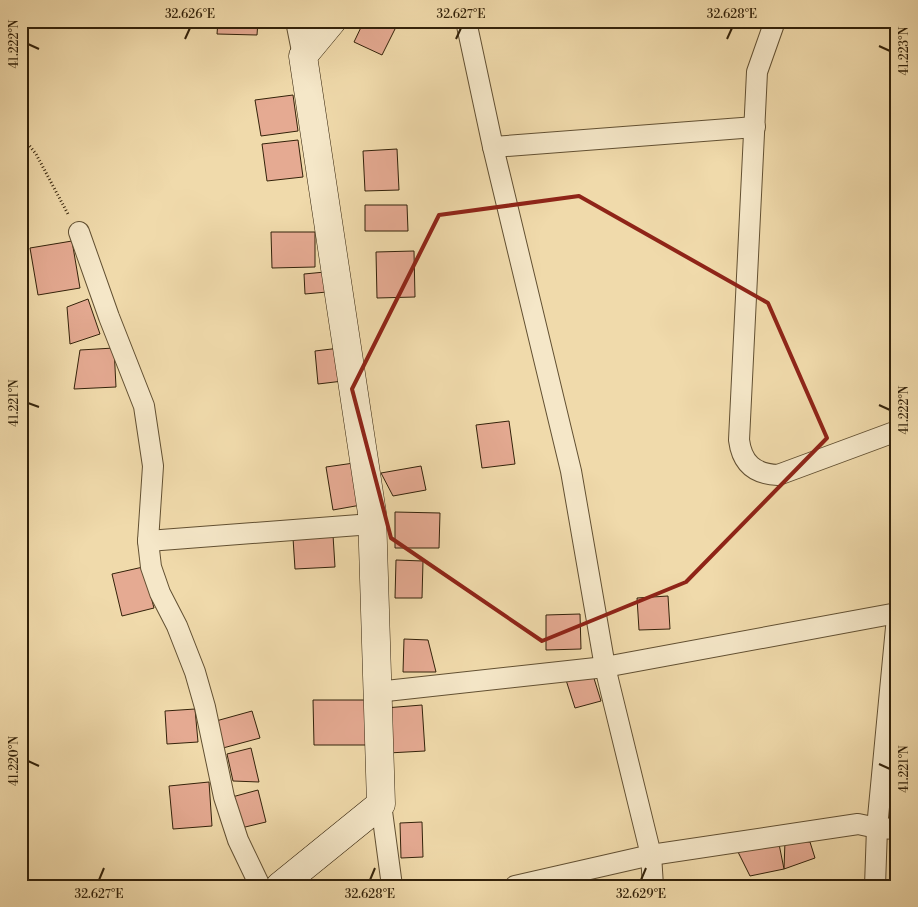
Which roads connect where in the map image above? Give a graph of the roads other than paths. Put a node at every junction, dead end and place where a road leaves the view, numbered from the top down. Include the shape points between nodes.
1 (296, 21) edge
2 (332, 21) edge
3 (466, 21) edge
4 (775, 21) edge
5 (302, 56) junction
6 (755, 127) junction
7 (493, 147) junction
8 (79, 232) road end
9 (897, 431) edge
10 (372, 524) junction
11 (148, 540) junction
12 (897, 612) edge
13 (897, 617) edge
14 (605, 667) junction
15 (377, 692) junction
16 (381, 804) junction
17 (887, 828) edge
18 (651, 855) junction
19 (260, 886) edge
20 (280, 886) edge
21 (392, 886) edge
22 (515, 886) edge
23 (653, 886) edge
24 (875, 886) edge

1 - 5 street
2 - 5 street
3 - 7 street
4 - 6 street via 758,72
5 - 10 street
6 - 7 street
6 - 9 street via 740,440 743,457 755,470 778,475
7 - 14 street via 571,471
8 - 11 street via 144,406 153,466
10 - 11 street
10 - 15 street
11 - 19 street via 155,580 195,672 224,796 238,840
12 - 14 street
13 - 17 street
14 - 15 street
14 - 18 street
15 - 16 street
16 - 20 street
16 - 21 street
17 - 18 street via 858,824
17 - 24 street
18 - 22 street
18 - 23 street

